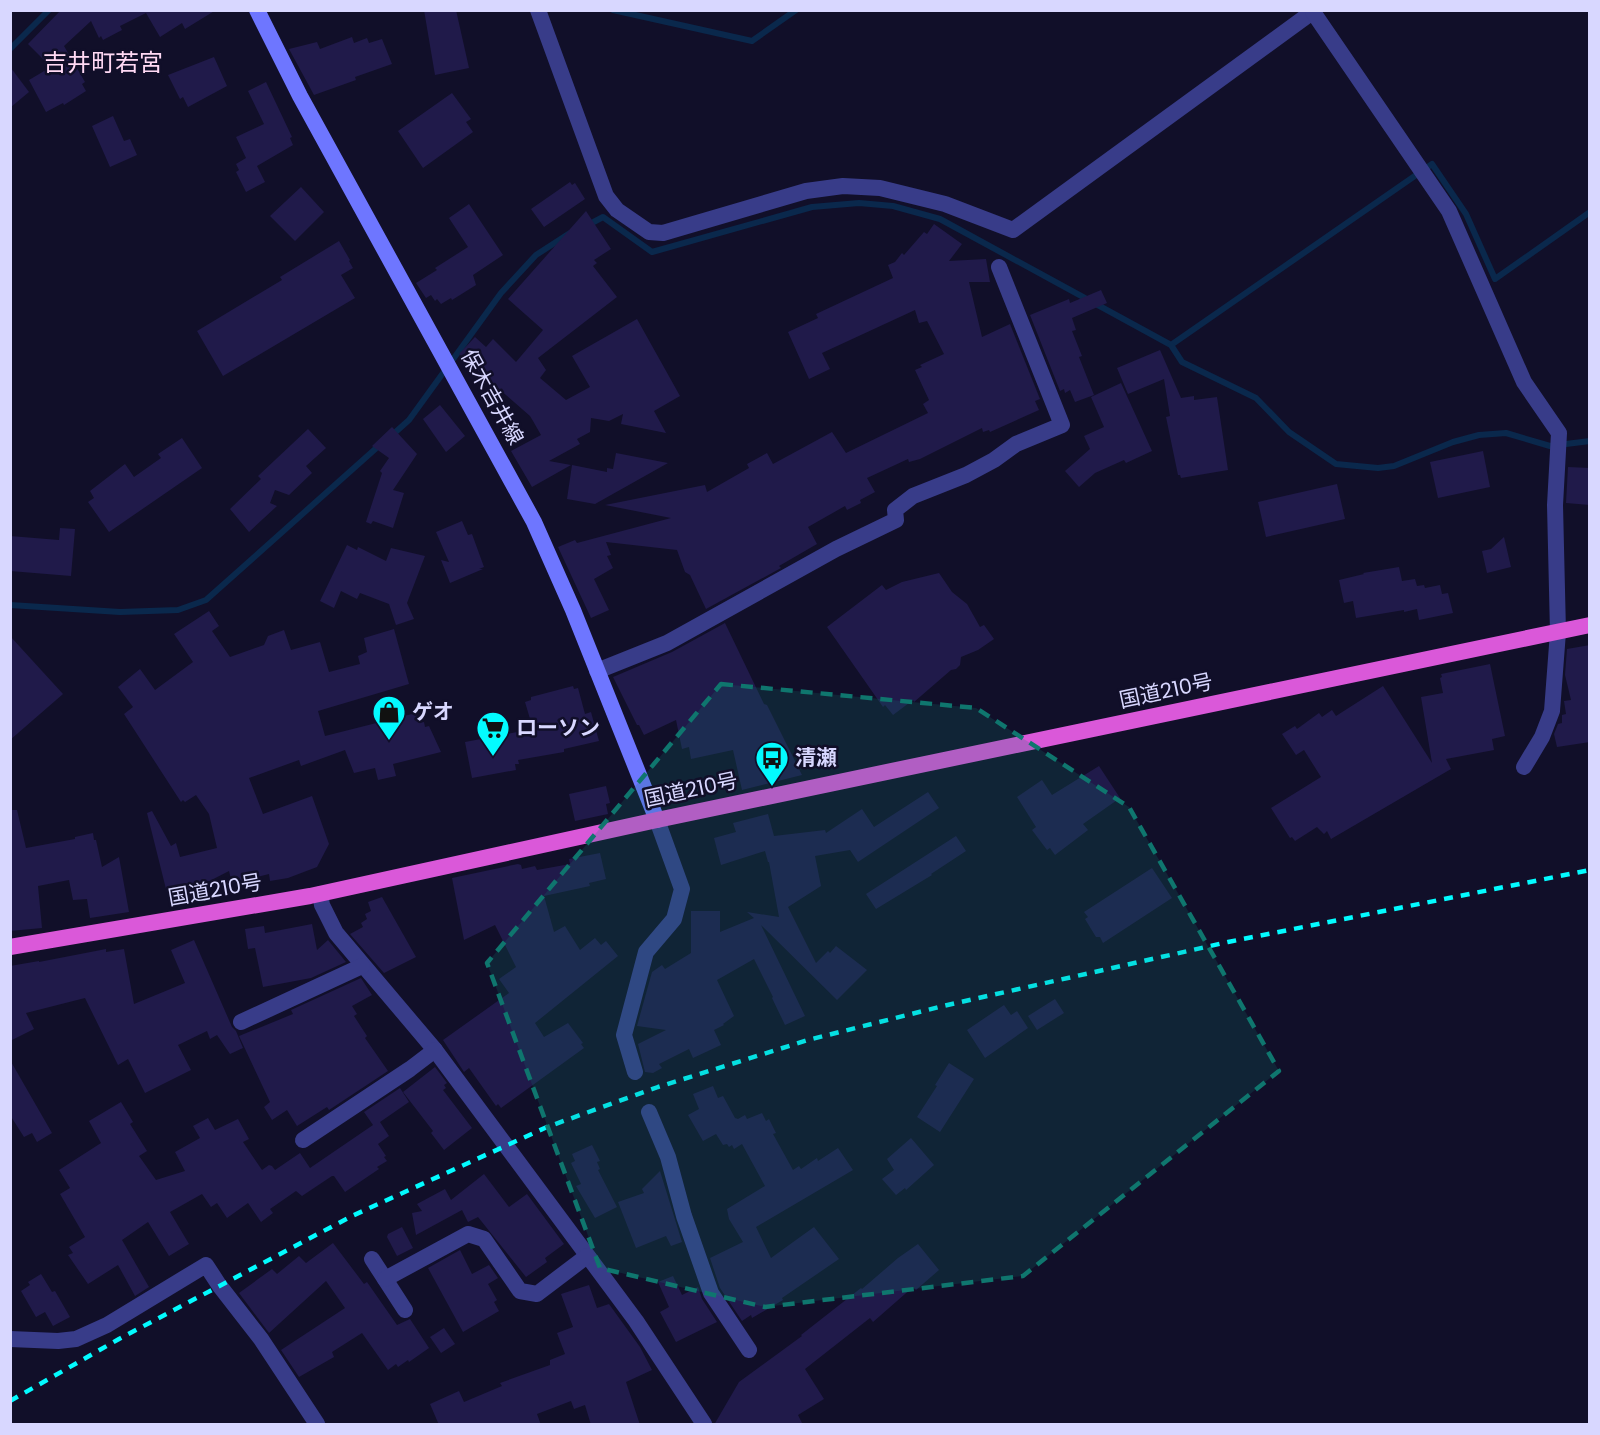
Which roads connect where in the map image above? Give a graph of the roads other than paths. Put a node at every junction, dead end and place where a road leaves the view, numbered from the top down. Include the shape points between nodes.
1 (257, 10) edge
2 (538, 10) edge
3 (1314, 11) edge
4 (999, 267) dead end
5 (1590, 625) edge
6 (1558, 632) junction
7 (597, 671) junction
8 (1524, 767) dead end
9 (657, 820) junction
10 (320, 894) junction
11 (10, 947) edge
12 (362, 966) junction
13 (241, 1022) dead end
14 (435, 1050) junction
15 (635, 1072) dead end
16 (649, 1112) dead end
17 (303, 1140) dead end
18 (587, 1256) junction
19 (372, 1259) dead end
20 (385, 1279) junction
21 (405, 1310) dead end
22 (10, 1339) edge
23 (749, 1350) dead end
24 (317, 1425) edge
25 (704, 1425) edge

1 - 7 main road, 保木吉井線 via 300,96 534,522
2 - 3 street via 606,196 617,210 649,232 663,233 806,191 843,186 880,188 945,204 1012,230
3 - 6 street via 1449,211 1524,382 1559,433 1555,505
4 - 7 street via 1062,425 1016,444 966,475 913,496 895,510 897,520 836,549 667,643
5 - 6 highway, 国道210号
6 - 8 street via 1552,711
6 - 9 highway, 国道210号
7 - 9 main road, 保木吉井線
9 - 10 highway, 国道210号
9 - 15 street via 682,889 674,919 646,952 624,1035
10 - 11 highway, 国道210号
10 - 12 street via 336,933
12 - 13 street
12 - 14 street
14 - 17 street
14 - 18 street
16 - 23 street via 668,1157 711,1293
18 - 20 street via 537,1294 519,1291 484,1239 468,1234
18 - 25 street
19 - 20 street
20 - 21 street
22 - 24 street via 76,1339 107,1325 206,1265 261,1339

